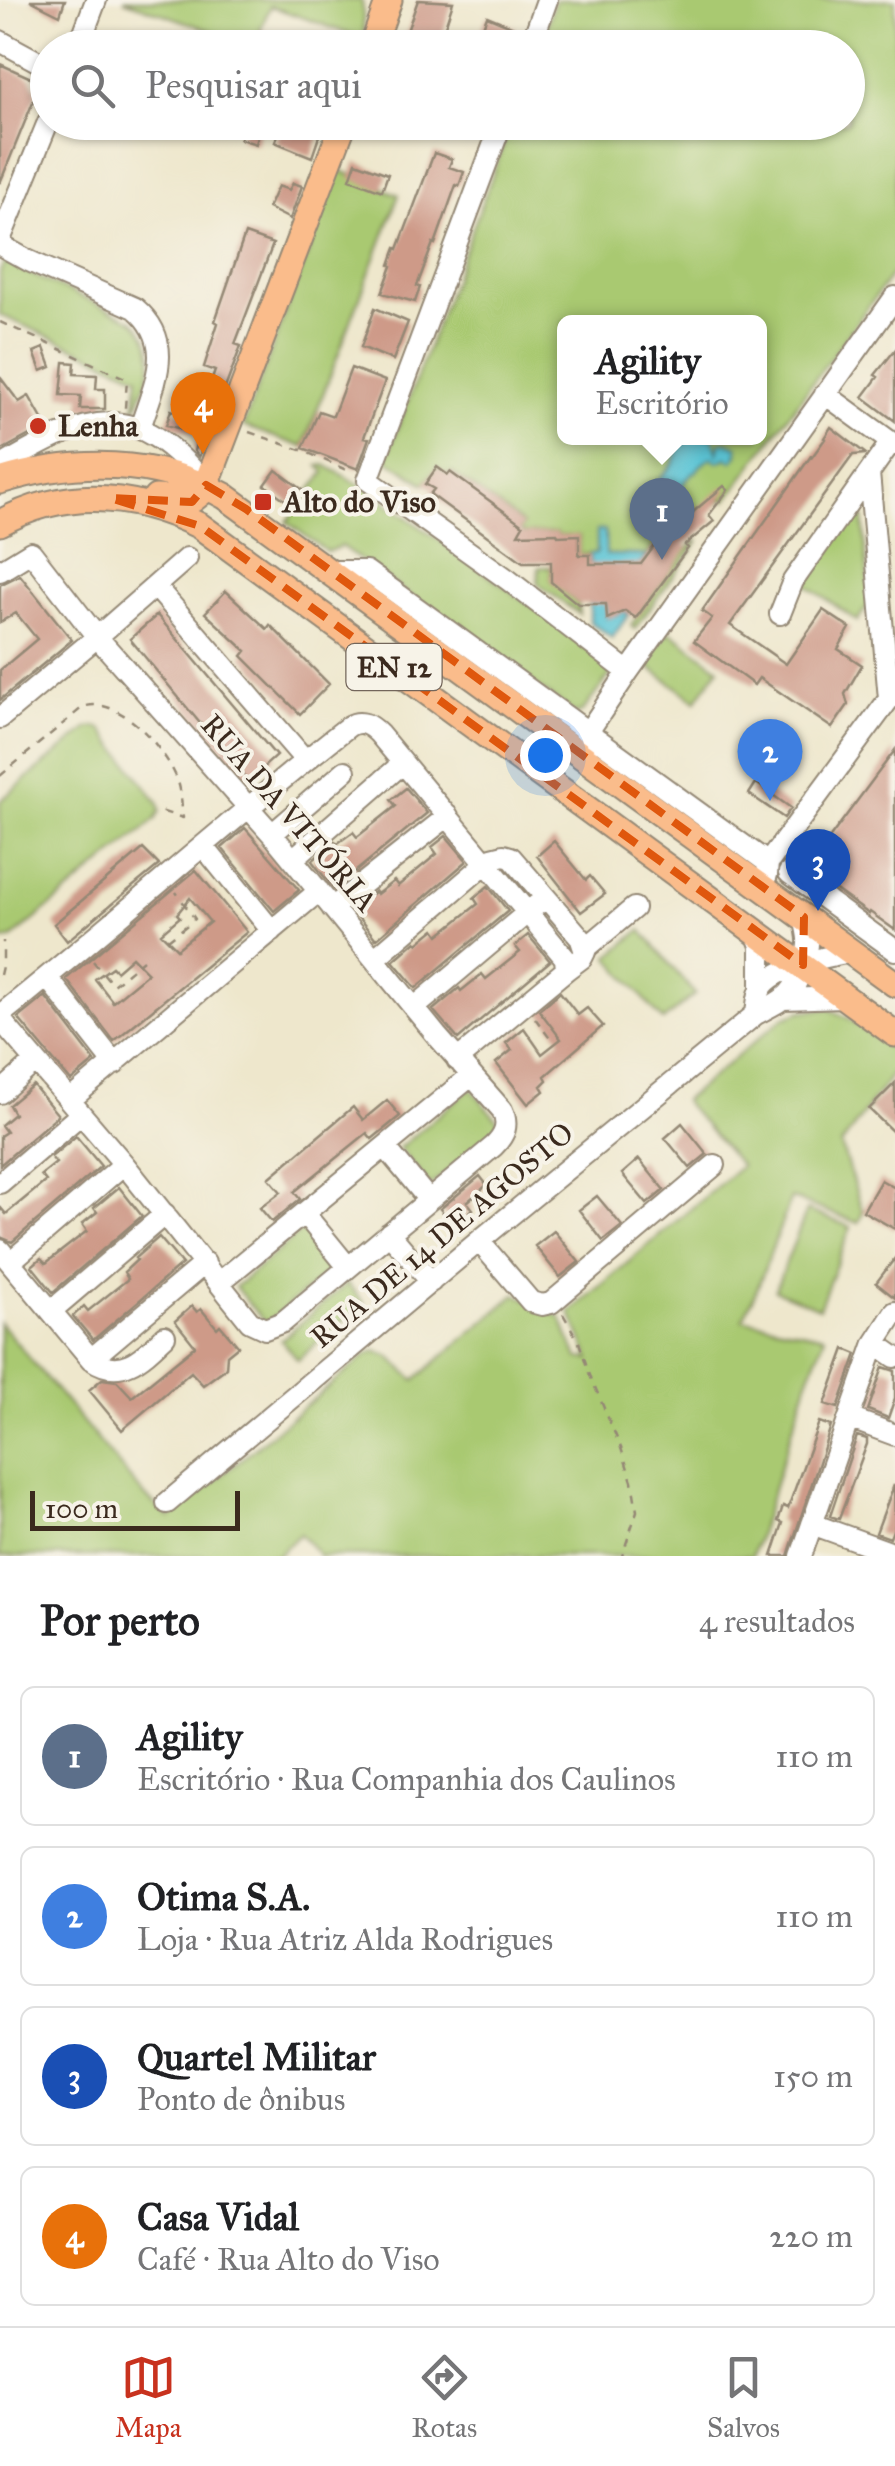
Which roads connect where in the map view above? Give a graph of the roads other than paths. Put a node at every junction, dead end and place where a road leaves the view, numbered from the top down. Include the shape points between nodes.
1 (96, 0) edge
2 (389, 0) edge
3 (547, 0) edge
4 (85, 30) edge
5 (378, 30) edge
6 (536, 30) edge
7 (0, 41) edge
8 (30, 57) edge
9 (41, 140) edge
10 (337, 140) edge
11 (495, 140) edge
12 (0, 242) edge
13 (895, 297) edge
14 (825, 394) junction
15 (132, 426) junction
16 (893, 444) edge
17 (0, 467) edge
18 (869, 473) junction
19 (0, 481) edge
20 (206, 485) junction
21 (110, 498) junction
22 (0, 523) edge
23 (187, 558) dead end
24 (330, 570) junction
25 (0, 571) edge
26 (154, 586) junction
27 (780, 614) dead end
28 (97, 637) junction
29 (628, 672) junction
30 (516, 680) junction
31 (892, 695) edge
32 (517, 707) junction
33 (0, 718) edge
34 (587, 744) junction
35 (305, 760) junction
36 (403, 763) junction
37 (345, 771) dead end
38 (249, 808) junction
39 (448, 816) junction
40 (272, 834) junction
41 (204, 847) junction
42 (292, 859) junction
43 (488, 864) junction
44 (788, 873) dead end
45 (767, 875) junction
46 (546, 896) junction
47 (326, 900) junction
48 (634, 908) dead end
49 (528, 912) junction
50 (804, 917) junction
51 (272, 931) junction
52 (756, 933) junction
53 (585, 949) junction
54 (895, 950) edge
55 (852, 952) junction
56 (374, 959) junction
57 (803, 966) junction
58 (566, 970) junction
59 (48, 977) junction
60 (895, 984) edge
61 (761, 988) junction
62 (844, 997) junction
63 (784, 1000) junction
64 (414, 1008) junction
65 (756, 1014) junction
66 (0, 1017) edge
67 (895, 1034) edge
68 (36, 1061) junction
69 (116, 1064) junction
70 (464, 1068) junction
71 (0, 1094) edge
72 (76, 1107) junction
73 (386, 1148) junction
74 (124, 1164) junction
75 (715, 1166) dead end
76 (0, 1183) edge
77 (428, 1199) junction
78 (304, 1213) junction
79 (165, 1214) junction
80 (389, 1233) junction
81 (479, 1241) junction
82 (5, 1256) edge
83 (205, 1263) junction
84 (348, 1267) junction
85 (220, 1282) junction
86 (432, 1282) junction
87 (51, 1311) junction
88 (895, 1312) edge
89 (165, 1336) dead end
90 (876, 1343) junction
91 (895, 1356) edge
92 (91, 1359) junction
93 (849, 1418) junction
94 (895, 1434) edge
95 (167, 1503) dead end
96 (812, 1524) junction
97 (895, 1554) edge
98 (801, 1556) edge

1 - 4 street
2 - 5 main road
3 - 6 street
7 - 8 street
9 - 12 street
10 - 20 main road
11 - 29 street via 368,480
12 - 15 street via 149,320 160,367
13 - 14 street
14 - 16 street
14 - 29 street
15 - 17 street via 78,427
15 - 20 street via 188,463
16 - 18 street
18 - 27 street via 793,581
18 - 31 street
19 - 20 main road, EN 12 via 101,466 145,468
20 - 21 main road via 186,501
20 - 24 main road, EN 12
21 - 22 main road, EN 12 via 52,503
21 - 52 main road, EN 12 via 160,508 217,537
23 - 26 street
24 - 30 street via 366,571
24 - 32 main road, EN 12
25 - 28 street, RUA DA VITÓRIA via 31,552
26 - 28 street
26 - 35 street
28 - 33 street
28 - 38 street, RUA DA VITÓRIA
29 - 34 street
30 - 32 street
30 - 34 street
31 - 45 street
32 - 34 main road, EN 12
34 - 45 main road, EN 12
35 - 36 street via 362,722
35 - 38 street
36 - 39 street
36 - 42 street
37 - 40 street
38 - 40 street, RUA DA VITÓRIA
38 - 41 street
39 - 43 street
39 - 47 street
40 - 42 street, RUA DA VITÓRIA
41 - 51 street
41 - 59 street
42 - 47 street, RUA DA VITÓRIA
43 - 46 street via 498,855 511,857
43 - 49 street
43 - 56 street
44 - 54 street
45 - 50 main road, EN 12
46 - 49 street
46 - 53 street
47 - 51 street
47 - 56 street, RUA DA VITÓRIA
48 - 53 street
49 - 58 street via 564,954
49 - 64 street
50 - 55 main road, EN 12
50 - 57 street
51 - 69 street
52 - 57 main road, EN 12
52 - 61 street
53 - 58 street
55 - 57 street
55 - 60 main road, EN 12
56 - 64 street, RUA DA VITÓRIA
57 - 61 street
57 - 62 main road, EN 12
57 - 63 street
58 - 70 street
59 - 66 street
59 - 69 street
61 - 65 street
62 - 63 street, RUA DE 14 DE AGOSTO
62 - 67 main road, EN 12
63 - 65 street, RUA DE 14 DE AGOSTO
64 - 70 street, RUA DA VITÓRIA
65 - 81 street, RUA DE 14 DE AGOSTO
66 - 68 street
68 - 71 street
68 - 72 street
69 - 72 street
70 - 73 street
70 - 77 street, RUA DA VITÓRIA via 502,1110 506,1130
72 - 74 street
72 - 76 street
73 - 77 street
73 - 78 street
74 - 79 street
74 - 82 street
75 - 81 street via 551,1303 531,1302
77 - 80 street
78 - 84 street
78 - 85 street
79 - 83 street
79 - 87 street
80 - 84 street
80 - 86 street
81 - 86 street, RUA DE 14 DE AGOSTO
82 - 87 street
83 - 85 street
83 - 92 street
84 - 85 street via 283,1322 265,1328 250,1322
86 - 95 street, RUA DE 14 DE AGOSTO
87 - 92 street
88 - 90 street
89 - 92 street via 120,1368
90 - 91 street
90 - 93 street
93 - 94 street
93 - 96 street
96 - 97 street
96 - 98 street

